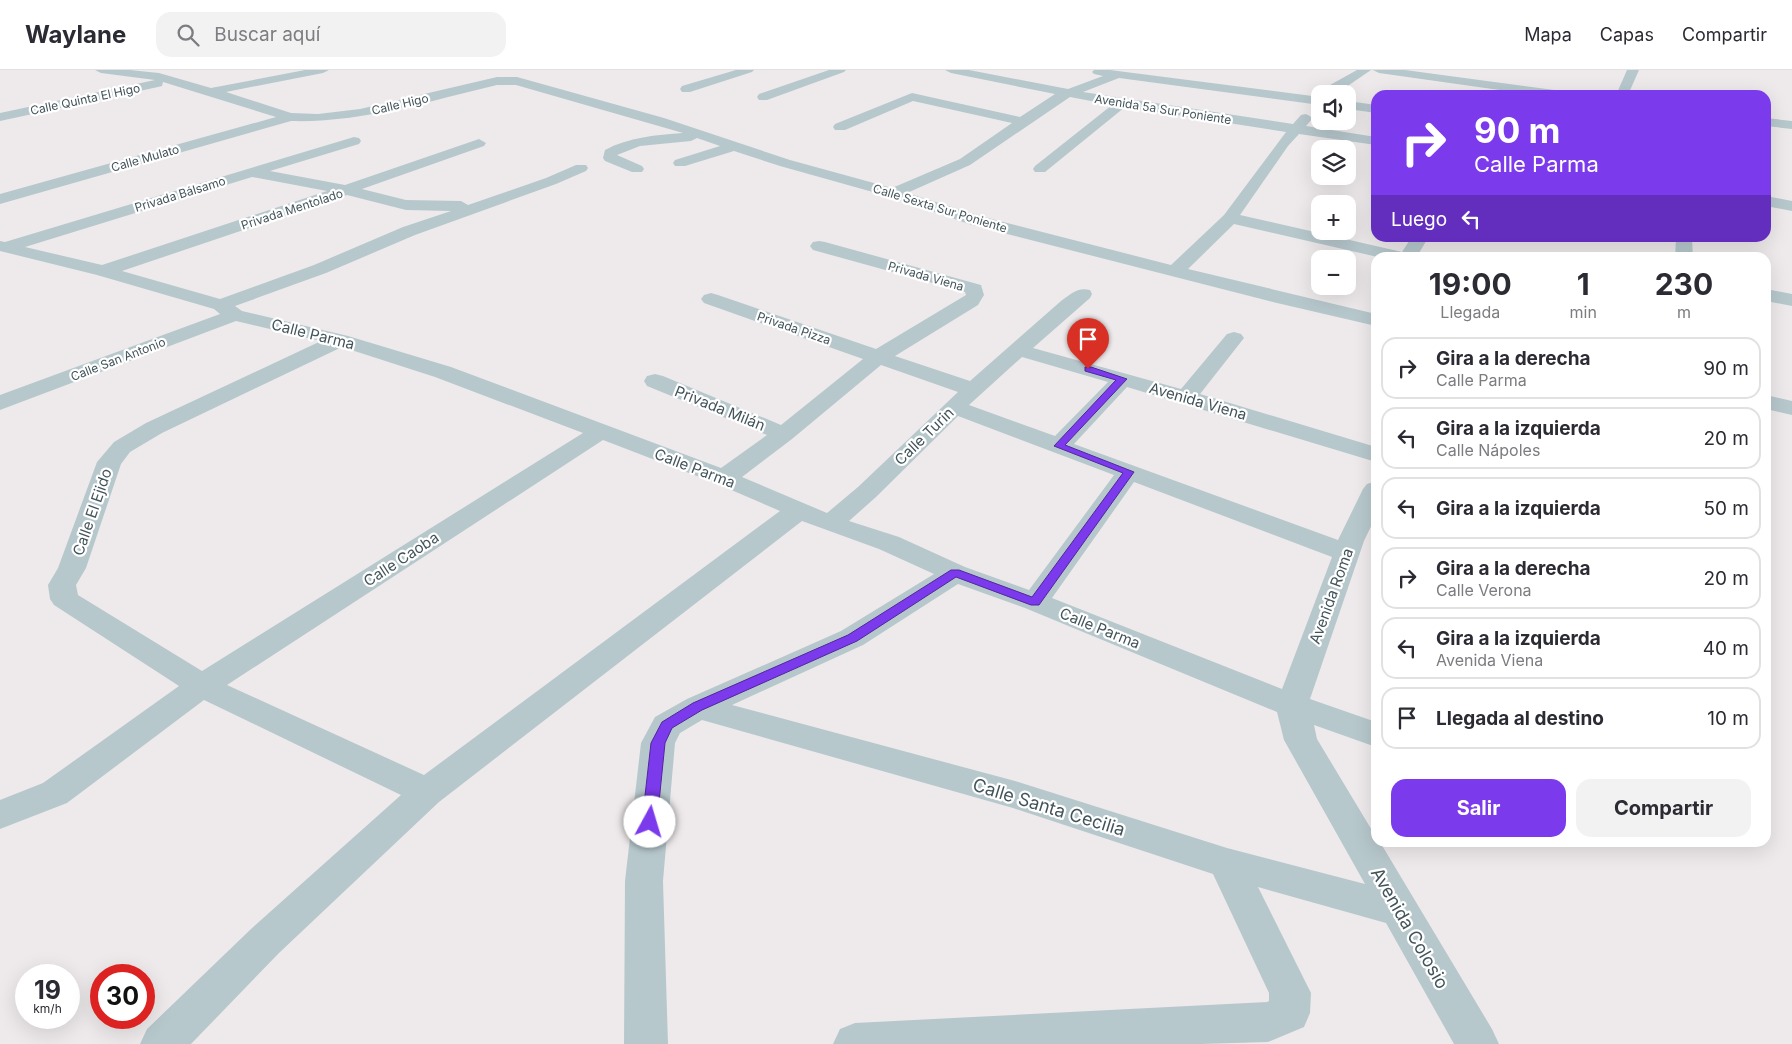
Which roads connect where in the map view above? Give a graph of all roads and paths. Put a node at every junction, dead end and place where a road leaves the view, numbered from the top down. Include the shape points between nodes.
1 (101, 70) edge
2 (184, 70) edge
3 (323, 70) edge
4 (748, 70) edge
5 (840, 70) edge
6 (951, 70) edge
7 (1087, 70) edge
8 (1166, 70) edge
9 (1365, 70) edge
10 (1379, 70) edge
11 (1633, 70) edge
12 (1115, 76) junction
13 (164, 79) junction
14 (1140, 79) junction
15 (508, 80) joint
16 (1339, 85) edge
17 (686, 89) dead end
18 (1525, 90) edge
19 (1624, 90) edge
20 (212, 92) junction
21 (1067, 93) junction
22 (763, 97) dead end
23 (1311, 101) edge
24 (1122, 102) junction
25 (1356, 106) edge
26 (1371, 108) edge
27 (1311, 113) edge
28 (843, 114) dead end
29 (0, 117) edge
30 (290, 117) junction
31 (861, 118) junction
32 (1023, 122) junction
33 (1771, 123) edge
34 (1792, 125) edge
35 (840, 127) dead end
36 (1297, 129) junction
37 (705, 136) junction
38 (1371, 140) edge
39 (354, 141) dead end
40 (479, 143) dead end
41 (735, 146) junction
42 (680, 163) dead end
43 (581, 168) dead end
44 (637, 169) dead end
45 (1040, 170) dead end
46 (252, 172) junction
47 (346, 190) junction
48 (893, 193) junction
49 (0, 199) edge
50 (1771, 202) edge
51 (478, 206) junction
52 (1792, 206) edge
53 (1230, 218) junction
54 (819, 246) dead end
55 (2, 247) edge
56 (1380, 252) edge
57 (1176, 270) junction
58 (103, 271) junction
59 (1083, 294) dead end
60 (1771, 296) edge
61 (710, 299) dead end
62 (1792, 300) edge
63 (228, 310) junction
64 (1371, 319) edge
65 (1234, 338) dead end
66 (341, 340) junction
67 (1018, 350) junction
68 (878, 357) junction
69 (1122, 379) junction
70 (656, 381) dead end
71 (973, 390) junction
72 (1186, 397) junction
73 (0, 403) edge
74 (1771, 403) edge
75 (954, 407) junction
76 (1792, 408) edge
77 (600, 432) junction
78 (784, 434) junction
79 (1059, 446) junction
80 (1371, 453) edge
81 (1129, 472) junction
82 (724, 478) junction
83 (1371, 506) edge
84 (798, 510) junction
85 (831, 523) junction
86 (1347, 553) junction
87 (955, 573) junction
88 (1035, 602) junction
89 (202, 686) junction
90 (1292, 705) junction
91 (698, 707) junction
92 (1371, 733) edge
93 (427, 792) junction
94 (0, 815) edge
95 (1227, 863) junction
96 (1400, 910) junction
97 (162, 1044) edge
98 (646, 1044) edge
99 (855, 1044) edge
100 (1477, 1044) edge

1 - 13 street
2 - 13 street, Calle Quinta El Higo
3 - 20 street
4 - 17 street
5 - 22 street
6 - 21 street, Avenida 5a Sur Poniente
7 - 12 street
8 - 14 street
9 - 16 street
10 - 18 street
11 - 19 street
12 - 14 street
12 - 21 street
13 - 20 street
13 - 29 street, Calle Quinta El Higo
14 - 23 street
15 - 30 street, Calle Higo via 360,113 318,118
15 - 37 street, Calle Sexta Sur Poniente
20 - 30 street
21 - 24 street, Avenida 5a Sur Poniente
21 - 32 street
24 - 36 street, Avenida 5a Sur Poniente
24 - 45 street
25 - 26 street
27 - 36 street
28 - 31 street
30 - 49 street, Calle Mulato
31 - 32 street via 912,97
31 - 35 street
32 - 48 street via 965,162
33 - 34 street
36 - 38 street, Avenida 5a Sur Poniente
36 - 53 street
37 - 41 street, Calle Sexta Sur Poniente
37 - 44 street via 641,142 610,152 610,158
39 - 46 street, Privada Bálsamo
40 - 47 street, Privada Mentolado
41 - 42 street
41 - 48 street, Calle Sexta Sur Poniente
43 - 51 street, Calle San Antonio
46 - 47 street
46 - 55 street, Privada Bálsamo
47 - 51 street via 406,205
47 - 58 street, Privada Mentolado
48 - 57 street, Calle Sexta Sur Poniente via 978,221
50 - 52 street
51 - 63 street, Calle San Antonio via 410,231
53 - 56 street
53 - 57 street
54 - 68 street, Privada Viena via 974,289 975,296 971,302
55 - 58 street, Calle Parma
57 - 64 street, Calle Sexta Sur Poniente
58 - 63 street, Calle Parma
59 - 67 street, Calle Turin
60 - 62 street
61 - 68 street, Privada Pizza
63 - 66 street, Calle Parma
63 - 73 street, Calle San Antonio
65 - 72 street
66 - 77 street, Calle Parma via 443,372
66 - 89 street, Calle El Ejido via 154,428 122,447 109,462 72,568 62,585 64,599
67 - 69 street, Avenida Viena
67 - 71 street, Calle Turin
68 - 71 street, Privada Pizza
68 - 78 street
69 - 72 street, Avenida Viena
69 - 79 street
70 - 78 street, Privada Milán
71 - 75 street, Calle Turin
72 - 80 street, Avenida Viena
74 - 76 street
75 - 79 street
75 - 85 street, Calle Turin
77 - 82 street, Calle Parma
77 - 89 street, Calle Caoba
78 - 82 street
79 - 81 street
81 - 86 street
81 - 88 street
82 - 84 street, Calle Parma
83 - 86 street, Avenida Roma
84 - 85 street, Calle Parma
84 - 93 street
85 - 87 street, Calle Parma via 889,543
86 - 90 street, Avenida Roma
87 - 88 street, Calle Parma
87 - 91 street via 852,638
88 - 90 street, Calle Parma
89 - 93 street, Calle El Ejido
89 - 94 street, Calle Caoba via 55,793
90 - 92 street, Calle Parma
90 - 96 street, Avenida Colosio via 1301,740
91 - 95 street, Calle Santa Cecilia via 1015,796
91 - 98 street via 667,725 658,743 644,881
93 - 97 street via 265,941
95 - 96 street, Calle Santa Cecilia
95 - 99 street via 1290,993 1289,1014 1268,1022
96 - 100 street, Avenida Colosio

